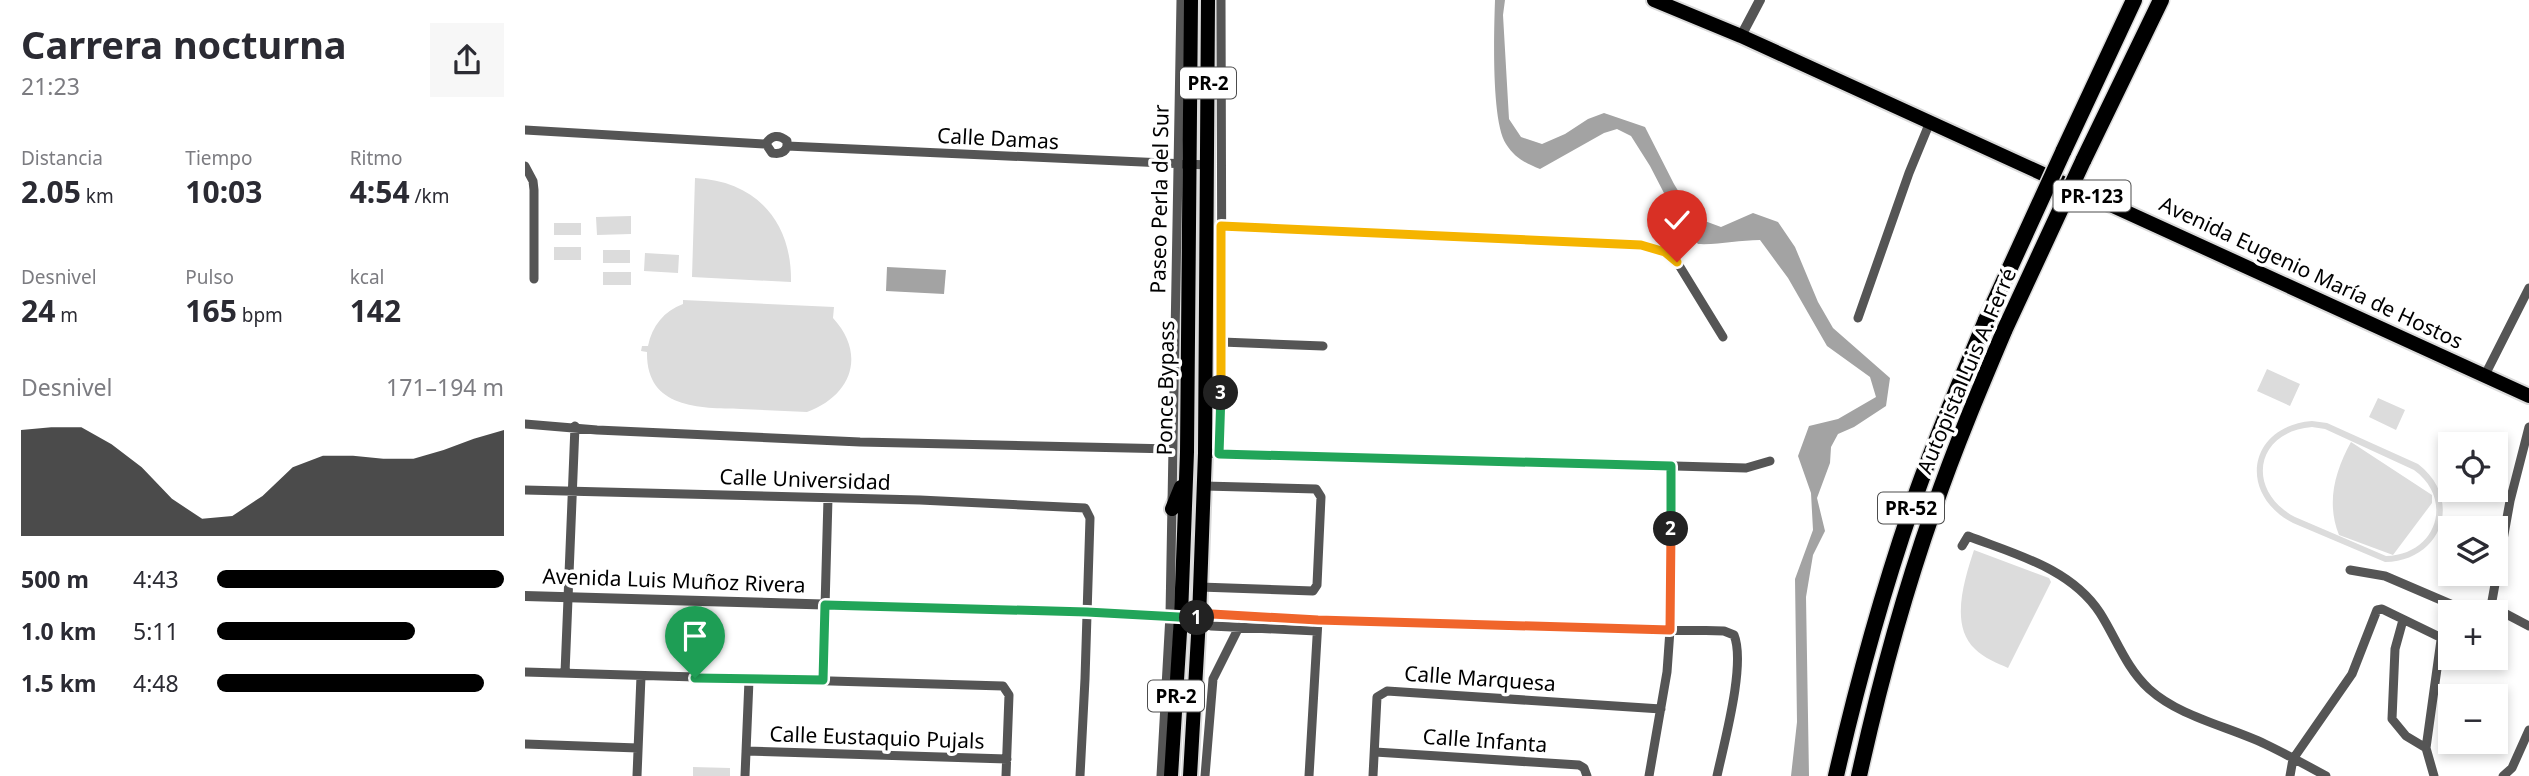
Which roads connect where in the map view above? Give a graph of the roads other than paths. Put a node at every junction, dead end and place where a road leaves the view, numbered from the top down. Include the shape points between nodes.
1 (1181, 0) edge
2 (1191, 0) edge
3 (1208, 0) edge
4 (1221, 0) edge
5 (1654, 0) edge
6 (1760, 0) edge
7 (2134, 0) edge
8 (2161, 0) edge
9 (2174, 0) edge
10 (1671, 4) edge
11 (1741, 36) junction
12 (2129, 67) junction
13 (1930, 122) junction
14 (525, 130) edge
15 (1184, 164) junction
16 (1208, 165) junction
17 (525, 166) edge
18 (1221, 226) junction
19 (534, 279) dead end
20 (2529, 288) edge
21 (1859, 318) dead end
22 (1723, 337) dead end
23 (1222, 342) junction
24 (1323, 346) dead end
25 (2485, 374) junction
26 (2529, 396) edge
27 (525, 424) edge
28 (575, 426) junction
29 (2529, 427) edge
30 (1173, 449) junction
31 (1212, 454) junction
32 (1770, 461) dead end
33 (1671, 466) junction
34 (1186, 475) junction
35 (1204, 486) junction
36 (525, 490) edge
37 (573, 491) junction
38 (828, 498) junction
39 (1172, 509) junction
40 (1962, 546) dead end
41 (2350, 570) dead end
42 (1200, 587) junction
43 (525, 596) edge
44 (569, 598) junction
45 (2441, 600) edge
46 (2493, 600) edge
47 (825, 605) junction
48 (1087, 612) junction
49 (1175, 616) junction
50 (1279, 617) junction
51 (2508, 617) edge
52 (1199, 618) junction
53 (2403, 620) junction
54 (1239, 626) junction
55 (1318, 626) junction
56 (2529, 626) edge
57 (1278, 629) junction
58 (1670, 630) junction
59 (2438, 637) edge
60 (2440, 670) edge
61 (525, 672) edge
62 (565, 673) junction
63 (641, 676) junction
64 (749, 680) junction
65 (823, 680) junction
66 (1661, 709) junction
67 (2529, 730) edge
68 (525, 744) edge
69 (638, 748) junction
70 (2425, 748) junction
71 (746, 751) junction
72 (1375, 752) junction
73 (2293, 758) junction
74 (1007, 759) junction
75 (637, 776) edge
76 (745, 776) edge
77 (1006, 776) edge
78 (1080, 776) edge
79 (1161, 776) edge
80 (1171, 776) edge
81 (1190, 776) edge
82 (1205, 776) edge
83 (1309, 776) edge
84 (1373, 776) edge
85 (1587, 776) edge
86 (1649, 776) edge
87 (1717, 776) edge
88 (1836, 776) edge
89 (1859, 776) edge
90 (2290, 776) edge
91 (2326, 776) edge
92 (2434, 776) edge
93 (2503, 776) edge

1 - 15 street, Paseo Perla del Sur
2 - 15 main road, Ponce Bypass / PR-2
3 - 16 main road, Ponce Bypass / PR-2
4 - 18 street
5 - 10 main road, Avenida Eugenio María de Hostos / PR-123
6 - 11 street
7 - 88 highway, Autopista Luis A. Ferré / PR-52, bridge via 1986,320 1913,501 1853,702
8 - 12 highway, Autopista Luis A. Ferré / PR-52
9 - 12 highway via 2145,53
10 - 11 main road, Avenida Eugenio María de Hostos / PR-123
11 - 13 main road, Avenida Eugenio María de Hostos / PR-123
12 - 89 highway, Autopista Luis A. Ferré / PR-52, bridge via 2005,329 1934,509 1893,635
13 - 21 street
13 - 25 main road, Avenida Eugenio María de Hostos / PR-123
14 - 15 street, Calle Damas via 766,144 777,136 787,141 787,146
15 - 16 street, Calle Damas
15 - 30 street, Paseo Perla del Sur
15 - 34 main road, Ponce Bypass / PR-2
16 - 31 main road, Ponce Bypass / PR-2
17 - 19 street via 533,181
18 - 22 street via 1641,245 1665,252 1677,262
18 - 23 street
20 - 25 street
23 - 24 street
23 - 31 street
25 - 26 main road, Avenida Eugenio María de Hostos / PR-123
27 - 28 street
28 - 30 street via 873,442
28 - 37 street
29 - 46 street
30 - 39 street, Paseo Perla del Sur
31 - 33 street
31 - 35 main road, Ponce Bypass / PR-2
32 - 33 street via 1746,468
33 - 58 street
34 - 39 main road
34 - 49 main road, Ponce Bypass / PR-2
35 - 42 main road, Ponce Bypass / PR-2
35 - 42 street via 1317,489 1321,497 1313,591
36 - 37 street, Calle Universidad
37 - 38 street, Calle Universidad
37 - 44 street
38 - 47 street
38 - 48 street, Calle Universidad via 1085,508 1090,518
39 - 49 street, Paseo Perla del Sur
40 - 73 street via 1968,536 2052,569 2098,610 2129,665 2150,690 2185,712
41 - 45 street via 2385,576
42 - 52 main road, Ponce Bypass / PR-2
43 - 44 street, Avenida Luis Muñoz Rivera
44 - 47 street, Avenida Luis Muñoz Rivera
44 - 62 street
47 - 48 street, Avenida Luis Muñoz Rivera
47 - 65 street
48 - 49 street, Avenida Luis Muñoz Rivera
48 - 78 street
49 - 52 street, Avenida Luis Muñoz Rivera
49 - 79 street, Paseo Perla del Sur
49 - 80 main road, Ponce Bypass / PR-2
50 - 52 street via 1212,614
50 - 55 street
50 - 57 street
51 - 56 street
52 - 54 street via 1211,626
52 - 81 main road, Ponce Bypass / PR-2
53 - 59 street
53 - 70 street via 2395,649 2392,719 2406,736
53 - 73 street via 2377,610 2352,674
54 - 57 street
54 - 82 street via 1213,679
55 - 57 street
55 - 58 street
55 - 83 street
58 - 66 street
58 - 87 street via 1724,631 1734,635 1738,645
60 - 70 street
61 - 62 street
62 - 63 street
63 - 64 street
63 - 69 street
64 - 65 street
64 - 71 street
65 - 74 street via 1003,686 1009,695
66 - 72 street, Calle Marquesa via 1387,691 1377,697
66 - 86 street
67 - 93 street via 2512,768
68 - 69 street
69 - 75 street
70 - 92 street
71 - 74 street, Calle Eustaquio Pujals
71 - 76 street
72 - 84 street, Calle Marquesa
72 - 85 street, Calle Infanta via 1579,765
73 - 90 street
73 - 91 street
74 - 77 street

